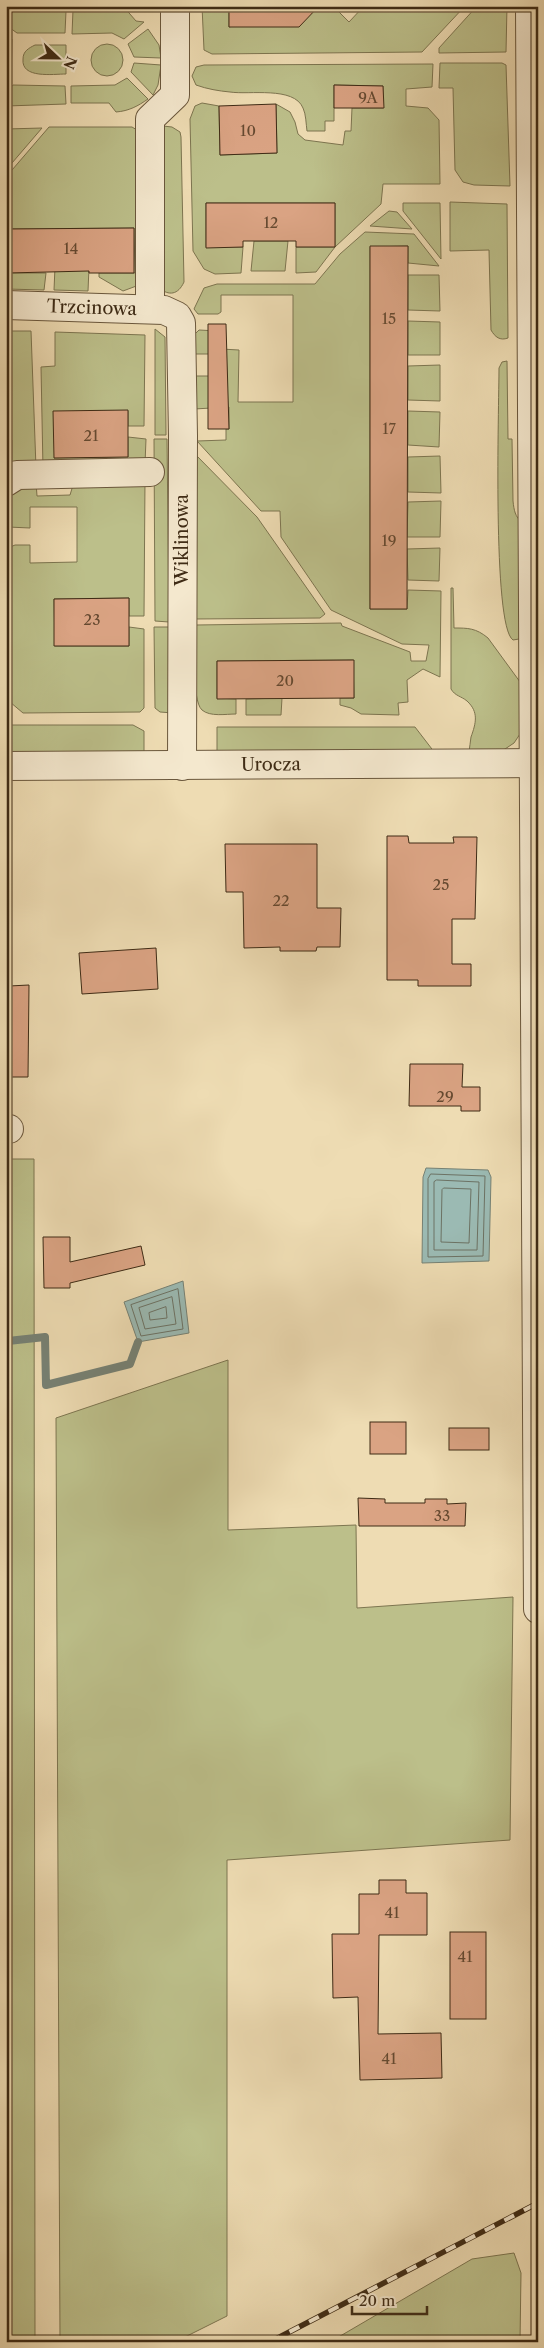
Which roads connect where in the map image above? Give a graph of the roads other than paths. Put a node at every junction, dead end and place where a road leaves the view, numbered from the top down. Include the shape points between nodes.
1 (175, 6) edge
2 (530, 6) edge
3 (534, 134) edge
4 (6, 306) edge
5 (150, 309) junction
6 (177, 316) joint
7 (150, 472) dead end
8 (6, 482) edge
9 (535, 763) junction
10 (6, 766) edge
11 (182, 766) junction
12 (538, 1610) edge

1 - 5 street via 175,95 150,119
2 - 3 street
3 - 9 street
4 - 5 street, Trzcinowa
5 - 6 street, Trzcinowa via 170,311
6 - 11 street, Wiklinowa via 181,323 183,436
7 - 8 street via 17,475
9 - 11 street, Urocza
9 - 12 street
10 - 11 street, Urocza

